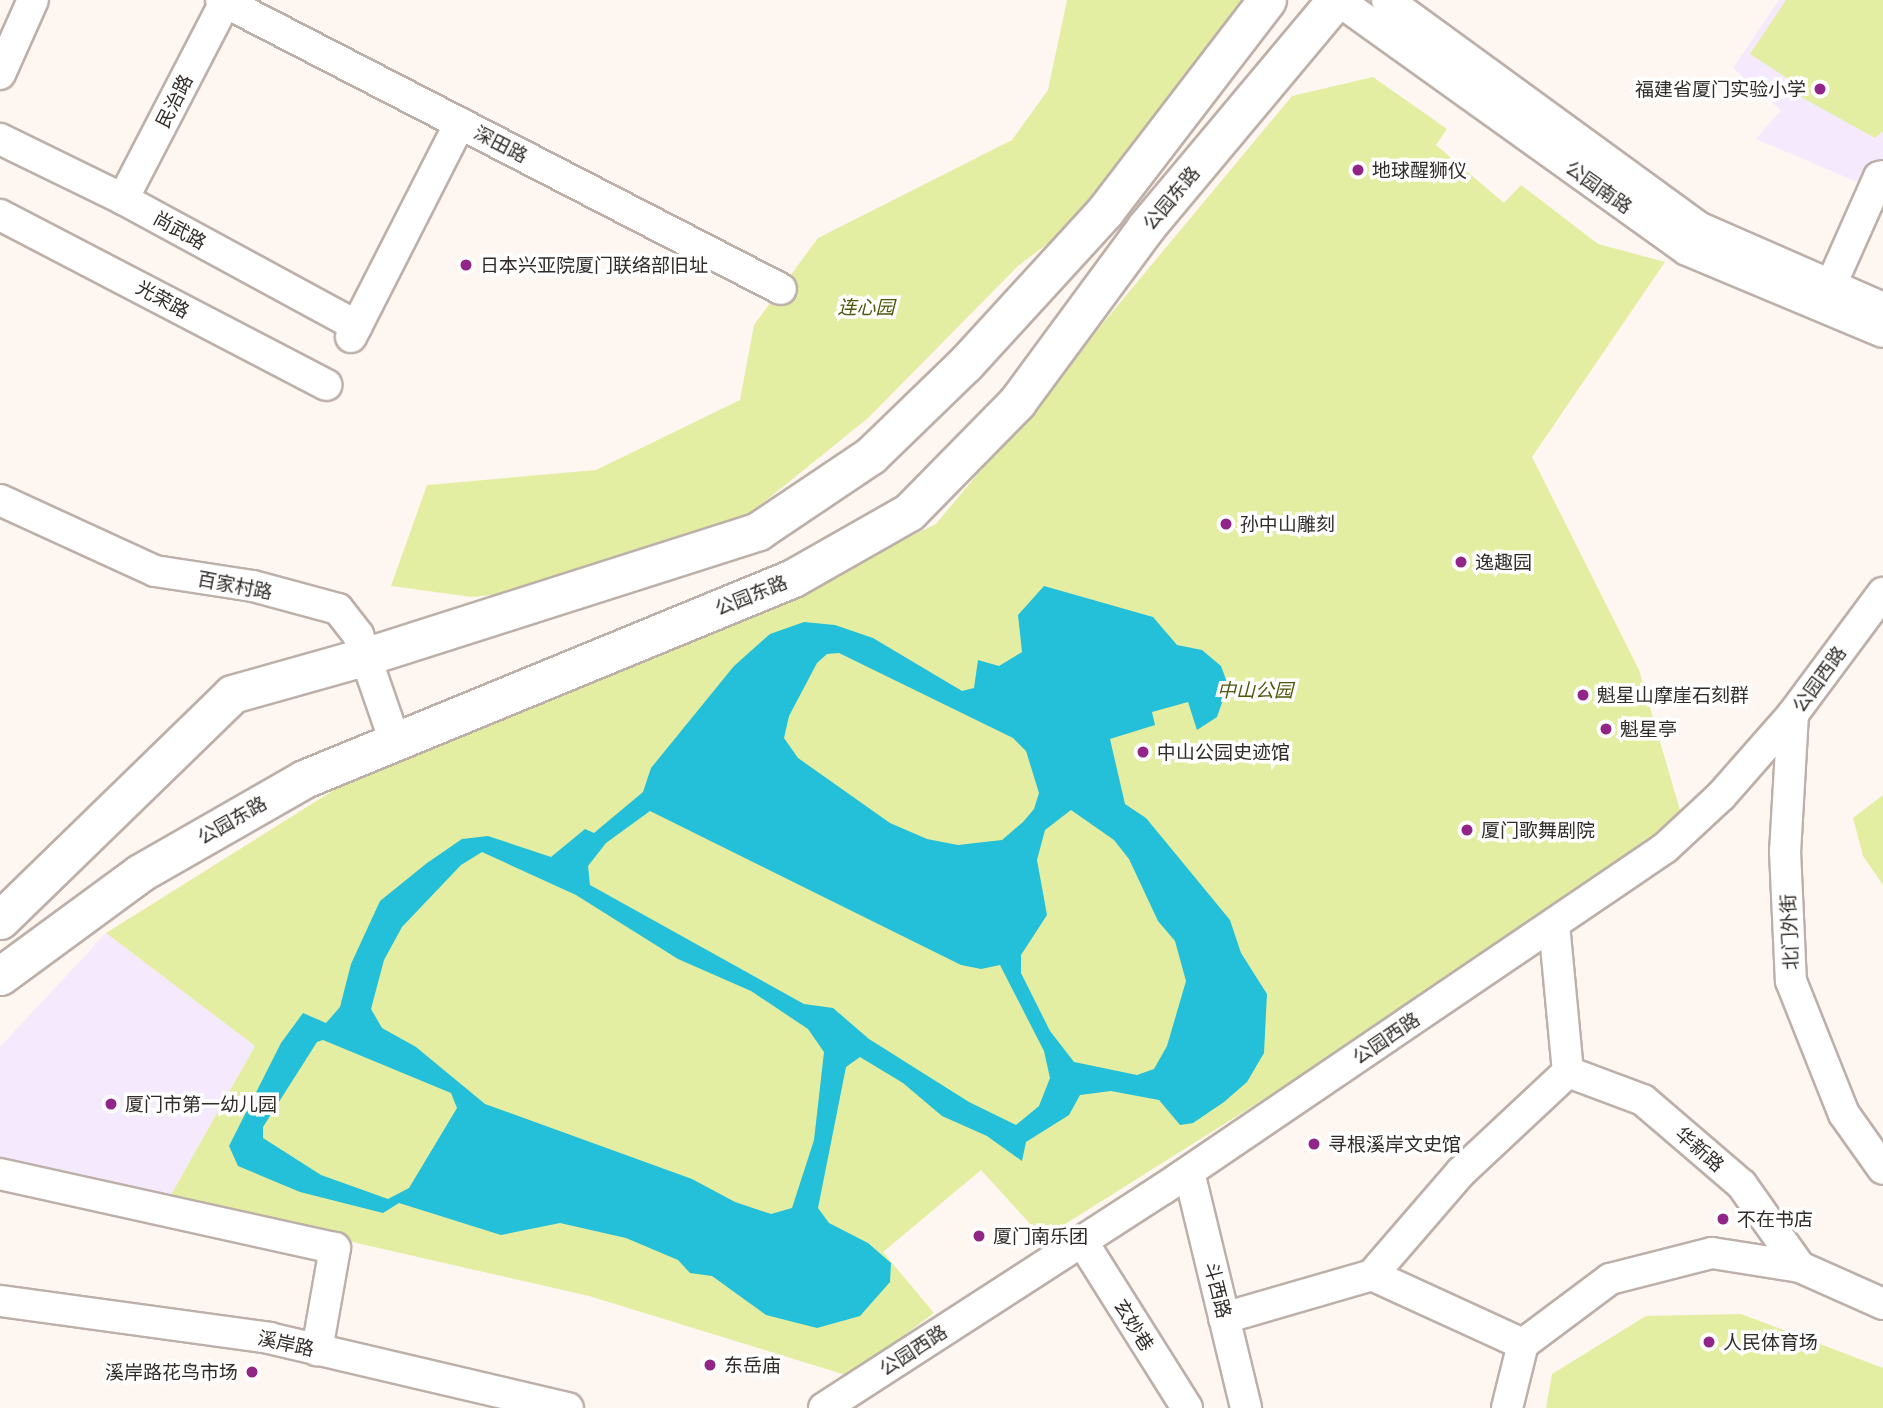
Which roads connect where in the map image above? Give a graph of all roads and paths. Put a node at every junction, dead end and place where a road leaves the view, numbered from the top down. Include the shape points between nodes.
1 (33, 0) edge
2 (1268, 0) edge
3 (1337, 0) edge
4 (1387, 0) edge
5 (223, 1) edge
6 (0, 74) edge
7 (460, 123) junction
8 (0, 139) edge
9 (1883, 176) edge
10 (123, 199) junction
11 (0, 215) edge
12 (1831, 285) junction
13 (781, 289) dead end
14 (1883, 308) edge
15 (1883, 332) edge
16 (326, 385) dead end
17 (0, 500) edge
18 (1883, 593) edge
19 (364, 657) junction
20 (1793, 714) junction
21 (395, 742) junction
22 (0, 920) edge
23 (1553, 924) junction
24 (0, 976) edge
25 (1568, 1072) junction
26 (1883, 1169) edge
27 (1189, 1172) junction
28 (0, 1174) edge
29 (1082, 1241) junction
30 (1800, 1267) junction
31 (1372, 1275) junction
32 (0, 1301) edge
33 (1883, 1304) edge
34 (1224, 1318) junction
35 (1523, 1344) junction
36 (317, 1350) junction
37 (568, 1408) edge
38 (824, 1408) edge
39 (1187, 1408) edge
40 (1246, 1408) edge
41 (1507, 1408) edge

1 - 6 street
2 - 19 main road via 1105,211 965,364 871,455 758,531
3 - 15 street, 公园南路 via 1687,250
3 - 21 main road, 公园东路 via 1146,227 1017,402 909,512 793,578
4 - 12 street, 公园南路 via 1698,227
5 - 7 street, 深田路
5 - 10 street, 民治路
7 - 10 street, 尚武路 via 354,332
7 - 13 street, 深田路
8 - 10 street, 尚武路
9 - 12 street
11 - 16 street, 光荣路
12 - 14 street, 公园南路
17 - 19 street, 百家村路 via 155,571 253,586 338,609 358,635
18 - 20 street, 公园西路
19 - 21 street, 百家村路
19 - 22 main road via 232,694
20 - 23 street, 公园西路 via 1721,796 1665,848
20 - 26 street, 北门外街 via 1785,851 1791,981 1844,1114
21 - 24 main road, 公园东路 via 304,779 140,873
23 - 25 street
23 - 27 street, 公园西路
25 - 30 street, 华新路 via 1643,1100 1742,1185
25 - 31 street via 1461,1172
27 - 29 street, 公园西路
27 - 34 street, 斗西路
28 - 36 street via 335,1248
29 - 38 street, 公园西路
29 - 39 street, 玄妙巷
30 - 33 street
30 - 35 street via 1712,1253 1610,1279
31 - 34 street
31 - 35 street
32 - 36 street, 溪岸路 via 269,1338
34 - 40 street, 斗西路
35 - 41 street
36 - 37 street, 溪岸路

